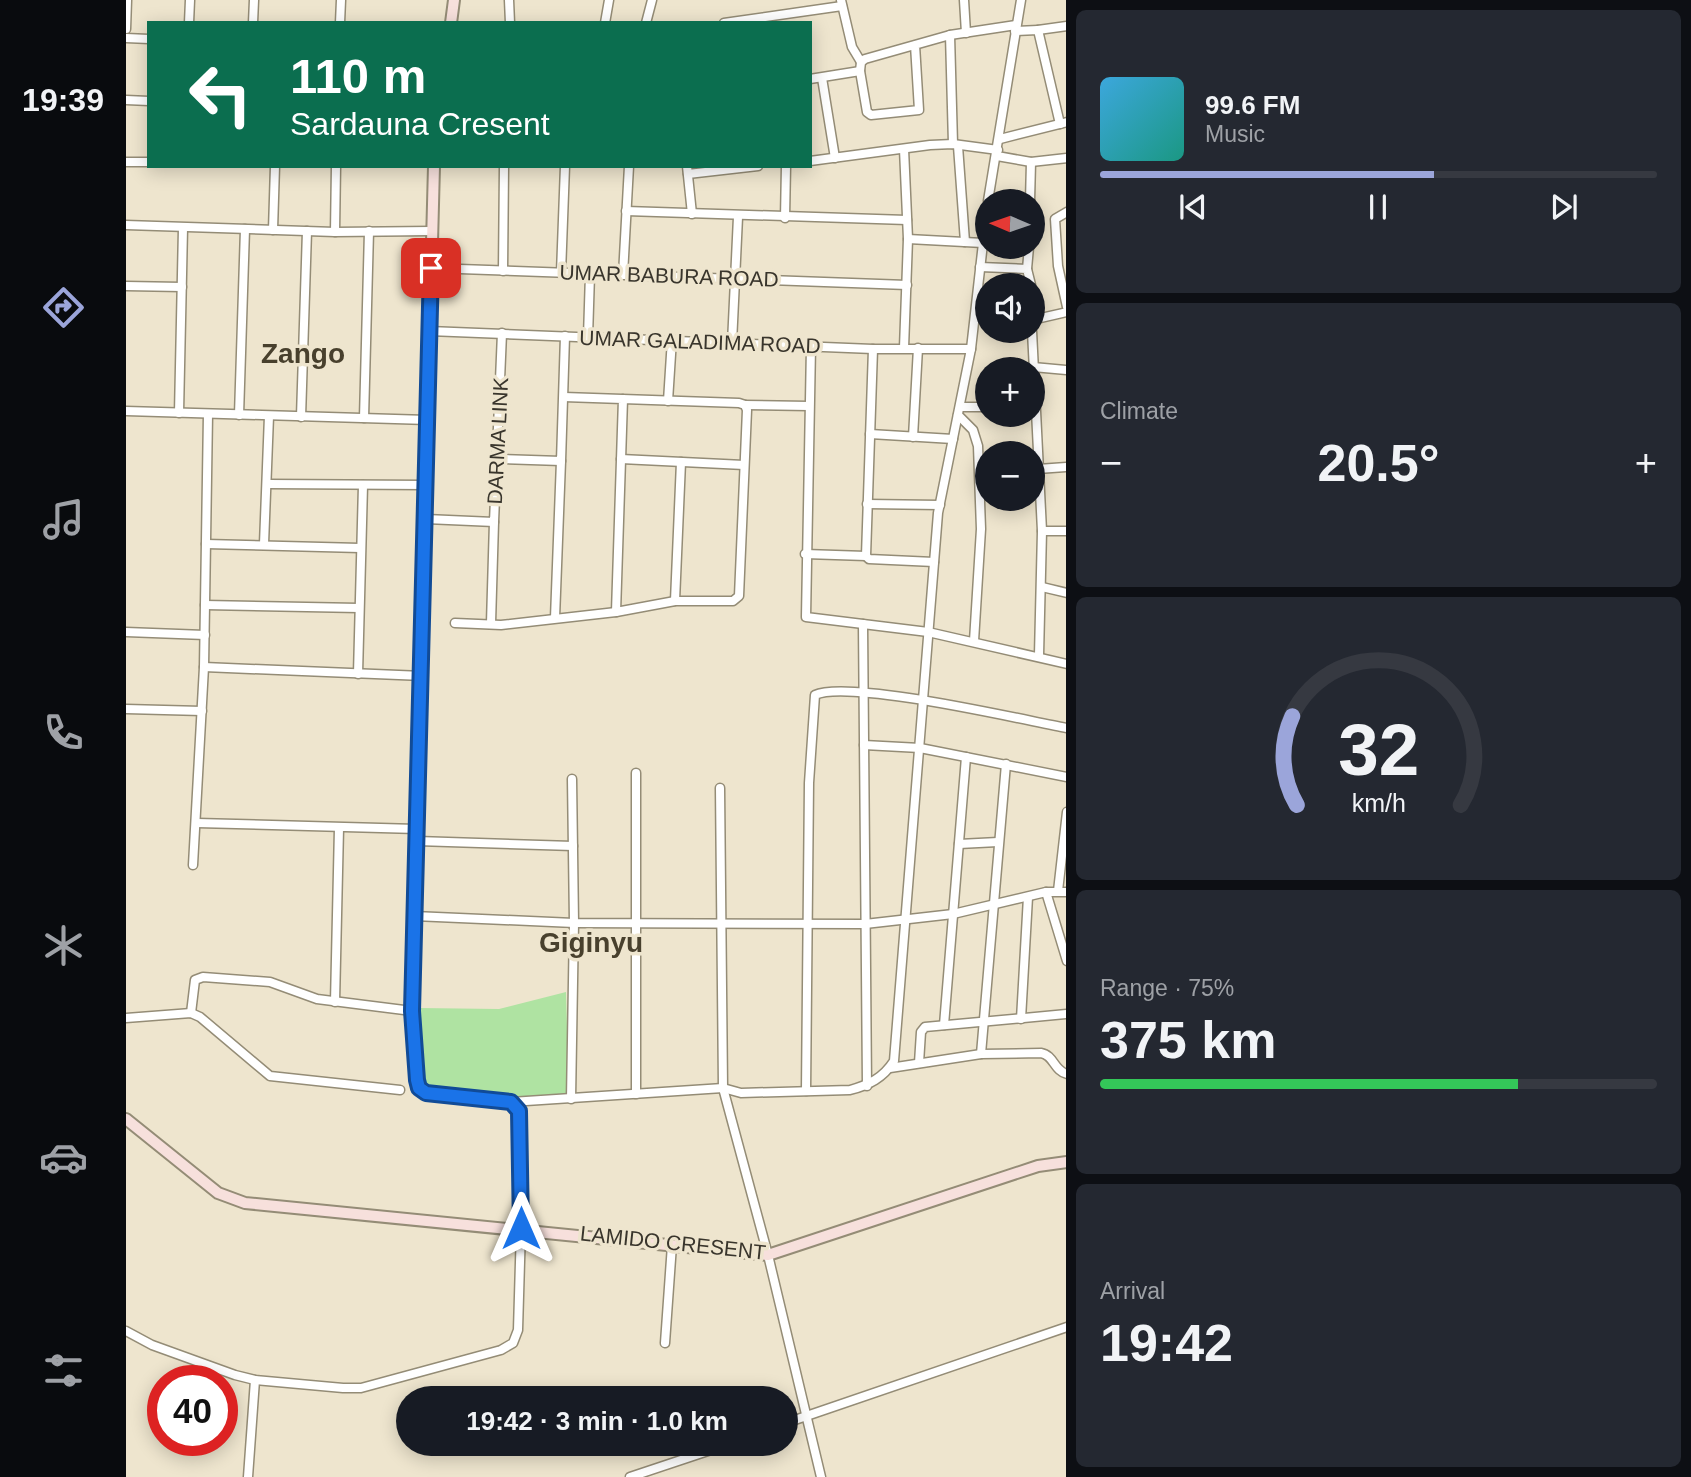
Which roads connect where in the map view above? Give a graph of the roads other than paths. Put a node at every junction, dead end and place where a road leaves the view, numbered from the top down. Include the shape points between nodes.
1 (127, 0) edge
2 (190, 0) edge
3 (254, 0) edge
4 (341, 0) edge
5 (442, 0) edge
6 (454, 0) edge
7 (509, 0) edge
8 (609, 0) edge
9 (652, 0) edge
10 (964, 0) edge
11 (1021, 0) edge
12 (842, 3) edge
13 (771, 19) edge
14 (189, 21) edge
15 (253, 21) edge
16 (340, 21) edge
17 (451, 21) edge
18 (510, 21) edge
19 (605, 21) edge
20 (647, 21) edge
21 (748, 21) edge
22 (1066, 26) edge
23 (1016, 28) junction
24 (126, 29) edge
25 (1038, 30) junction
26 (966, 33) junction
27 (950, 36) junction
28 (126, 38) edge
29 (147, 39) edge
30 (915, 45) junction
31 (861, 62) junction
32 (860, 71) junction
33 (822, 78) junction
34 (812, 79) edge
35 (126, 100) edge
36 (147, 100) edge
37 (1063, 123) edge
38 (1000, 139) junction
39 (955, 145) junction
40 (904, 149) junction
41 (997, 153) junction
42 (835, 158) junction
43 (1066, 158) edge
44 (812, 161) edge
45 (126, 162) edge
46 (147, 162) edge
47 (1031, 162) junction
48 (275, 168) edge
49 (336, 168) edge
50 (434, 168) edge
51 (504, 168) edge
52 (565, 168) edge
53 (629, 168) edge
54 (713, 168) edge
55 (786, 168) edge
56 (687, 170) edge
57 (990, 189) edge
58 (1030, 189) edge
59 (626, 211) junction
60 (1066, 212) edge
61 (692, 214) junction
62 (738, 217) junction
63 (785, 218) junction
64 (907, 220) junction
65 (126, 225) edge
66 (183, 228) junction
67 (245, 229) junction
68 (273, 230) junction
69 (307, 231) junction
70 (432, 231) junction
71 (335, 232) junction
72 (369, 232) junction
73 (908, 239) junction
74 (965, 242) junction
75 (975, 243) edge
76 (981, 259) edge
77 (1028, 259) edge
78 (980, 267) junction
79 (431, 268) junction
80 (1027, 269) junction
81 (503, 271) junction
82 (561, 273) junction
83 (1028, 273) edge
84 (590, 274) junction
85 (623, 275) junction
86 (736, 278) junction
87 (907, 285) junction
88 (126, 286) edge
89 (182, 287) junction
90 (1066, 307) edge
91 (1066, 312) edge
92 (1045, 317) edge
93 (429, 331) junction
94 (502, 334) junction
95 (565, 336) junction
96 (588, 337) junction
97 (672, 339) junction
98 (732, 343) junction
99 (811, 346) junction
100 (904, 348) junction
101 (918, 348) junction
102 (873, 349) junction
103 (971, 349) junction
104 (1045, 368) edge
105 (1066, 370) edge
106 (564, 397) junction
107 (623, 399) junction
108 (668, 401) junction
109 (745, 405) junction
110 (809, 406) junction
111 (975, 409) edge
112 (126, 411) edge
113 (959, 411) junction
114 (179, 413) junction
115 (208, 414) junction
116 (239, 415) junction
117 (269, 416) junction
118 (300, 417) junction
119 (364, 418) junction
120 (428, 419) junction
121 (870, 434) junction
122 (913, 437) junction
123 (953, 439) junction
124 (499, 459) junction
125 (621, 459) junction
126 (561, 461) junction
127 (681, 463) junction
128 (744, 466) junction
129 (1066, 467) edge
130 (1045, 469) edge
131 (268, 484) junction
132 (363, 485) junction
133 (426, 485) junction
134 (867, 504) junction
135 (940, 505) junction
136 (1041, 511) edge
137 (426, 519) junction
138 (494, 522) junction
139 (1042, 531) junction
140 (1066, 531) edge
141 (206, 544) junction
142 (264, 544) junction
143 (360, 548) junction
144 (805, 554) junction
145 (866, 556) junction
146 (934, 562) junction
147 (1042, 587) junction
148 (1066, 593) edge
149 (675, 601) junction
150 (205, 605) junction
151 (359, 608) junction
152 (616, 611) junction
153 (555, 618) junction
154 (455, 623) dead end
155 (491, 623) junction
156 (863, 624) junction
157 (126, 632) edge
158 (928, 632) junction
159 (205, 635) junction
160 (974, 641) junction
161 (1038, 655) junction
162 (1066, 664) edge
163 (204, 667) junction
164 (358, 674) junction
165 (423, 676) junction
166 (862, 693) junction
167 (923, 700) junction
168 (126, 709) edge
169 (202, 711) junction
170 (1066, 729) edge
171 (864, 745) junction
172 (920, 748) junction
173 (966, 757) junction
174 (1006, 764) junction
175 (636, 774) dead end
176 (1066, 777) edge
177 (572, 779) dead end
178 (720, 788) dead end
179 (1066, 811) edge
180 (197, 823) junction
181 (339, 828) junction
182 (417, 829) junction
183 (416, 841) junction
184 (998, 842) junction
185 (959, 844) junction
186 (573, 846) junction
187 (192, 865) dead end
188 (1046, 892) junction
189 (1062, 892) edge
190 (1028, 897) junction
191 (992, 905) junction
192 (953, 914) junction
193 (414, 916) junction
194 (908, 921) junction
195 (574, 923) junction
196 (807, 923) junction
197 (638, 924) junction
198 (865, 924) junction
199 (721, 925) junction
200 (1066, 961) edge
201 (335, 1002) junction
202 (412, 1011) junction
203 (191, 1013) junction
204 (1066, 1014) edge
205 (126, 1018) edge
206 (1021, 1019) junction
207 (983, 1023) junction
208 (944, 1025) junction
209 (981, 1054) junction
210 (919, 1063) junction
211 (890, 1068) junction
212 (1066, 1074) edge
213 (867, 1086) junction
214 (723, 1088) junction
215 (400, 1090) dead end
216 (806, 1091) junction
217 (636, 1094) junction
218 (571, 1099) junction
219 (511, 1102) junction
220 (126, 1119) edge
221 (1066, 1162) edge
222 (521, 1228) junction
223 (672, 1245) junction
224 (768, 1255) junction
225 (1066, 1327) edge
226 (126, 1331) edge
227 (665, 1343) dead end
228 (255, 1380) junction
229 (806, 1416) junction
230 (798, 1419) edge
231 (693, 1456) edge
232 (248, 1477) edge
233 (630, 1477) edge
234 (821, 1477) edge

1 - 24 street
2 - 14 street
3 - 15 street
4 - 16 street
5 - 6 street
6 - 17 street
7 - 18 street
8 - 19 street
9 - 20 street
10 - 26 street
11 - 23 street
12 - 13 street
12 - 31 street via 852,47
13 - 21 street
22 - 25 street
23 - 25 street
23 - 26 street
23 - 38 street
25 - 37 street
26 - 27 street
27 - 30 street
27 - 39 street
28 - 29 street
30 - 31 street
30 - 32 street via 917,112 868,114
31 - 32 street
32 - 33 street
33 - 34 street
33 - 42 street
35 - 36 street
37 - 38 street
38 - 41 street
39 - 40 street
39 - 41 street
39 - 74 street
40 - 42 street
40 - 64 street
41 - 47 street
41 - 57 street
42 - 44 street
43 - 47 street
45 - 46 street
47 - 58 street
48 - 68 street
49 - 71 street
50 - 70 street
51 - 81 street
52 - 82 street
53 - 59 street
54 - 56 street
55 - 63 street
56 - 61 street
59 - 61 street
59 - 85 street
60 - 90 street via 1055,219 1055,237
61 - 62 street
62 - 63 street
62 - 86 street
63 - 64 street
64 - 73 street
65 - 66 street
66 - 67 street
66 - 89 street
67 - 68 street
67 - 116 street
68 - 69 street
69 - 71 street
69 - 118 street
70 - 72 street
70 - 79 street
71 - 72 street
72 - 119 street
73 - 74 street
73 - 87 street
74 - 75 street
76 - 78 street
77 - 80 street
78 - 80 street
78 - 103 street
79 - 81 street, UMAR BABURA ROAD
79 - 93 street
80 - 83 street
81 - 82 street, UMAR BABURA ROAD
82 - 84 street, UMAR BABURA ROAD
84 - 85 street, UMAR BABURA ROAD
84 - 96 street
85 - 86 street, UMAR BABURA ROAD
86 - 87 street, UMAR BABURA ROAD
86 - 98 street
87 - 100 street
88 - 89 street
89 - 114 street
91 - 92 street
93 - 94 street, UMAR GALADIMA ROAD
93 - 120 street
94 - 95 street, UMAR GALADIMA ROAD
94 - 124 street, DARMA LINK
95 - 96 street, UMAR GALADIMA ROAD
95 - 106 street
96 - 97 street, UMAR GALADIMA ROAD
97 - 98 street, UMAR GALADIMA ROAD
97 - 108 street
98 - 99 street, UMAR GALADIMA ROAD
99 - 102 street, UMAR GALADIMA ROAD
99 - 110 street
100 - 101 street, UMAR GALADIMA ROAD
100 - 102 street, UMAR GALADIMA ROAD
101 - 103 street, UMAR GALADIMA ROAD
101 - 122 street
102 - 121 street
103 - 113 street
104 - 105 street
106 - 107 street
106 - 126 street
107 - 108 street
107 - 125 street
108 - 109 street
109 - 110 street
109 - 128 street
110 - 144 street
111 - 113 street
112 - 114 street
113 - 123 street
113 - 160 street via 978,446 981,529
114 - 115 street
115 - 116 street
115 - 141 street
116 - 117 street
117 - 118 street
117 - 131 street
118 - 119 street
119 - 120 street
120 - 133 street
121 - 122 street
121 - 134 street
122 - 123 street
123 - 135 street
124 - 126 street
124 - 138 street, DARMA LINK
125 - 127 street
125 - 152 street
126 - 153 street
127 - 128 street
127 - 149 street
128 - 149 street via 739,596 733,601
129 - 130 street
131 - 132 street
131 - 142 street
132 - 133 street
132 - 143 street
133 - 137 street
134 - 135 street
134 - 145 street
135 - 146 street
136 - 139 street
137 - 138 street, DARMA LINK
137 - 165 street
138 - 155 street
139 - 140 street
139 - 147 street
141 - 142 street
141 - 150 street
142 - 143 street
143 - 151 street
144 - 145 street
144 - 156 street via 806,617
145 - 146 street
146 - 158 street
147 - 148 street
147 - 161 street
149 - 152 street
150 - 151 street
150 - 159 street
151 - 164 street
152 - 153 street
153 - 155 street
154 - 155 street
156 - 158 street
156 - 166 street
157 - 159 street
158 - 160 street
158 - 167 street
159 - 163 street
160 - 161 street
161 - 162 street
163 - 164 street
163 - 169 street
164 - 165 street
165 - 182 street
166 - 167 street
166 - 171 street
166 - 196 street via 822,691 813,701
167 - 170 street
167 - 172 street
168 - 169 street
169 - 180 street
171 - 172 street
171 - 198 street
172 - 173 street
172 - 194 street
173 - 174 street
173 - 185 street
174 - 176 street
174 - 184 street
175 - 197 street
177 - 186 street
178 - 199 street
179 - 189 street
180 - 181 street
180 - 187 street
181 - 182 street
181 - 201 street
182 - 183 street
183 - 186 street
183 - 193 street
184 - 185 street
184 - 191 street
185 - 192 street
186 - 195 street
188 - 189 street
188 - 190 street
188 - 200 street
190 - 191 street
190 - 206 street
191 - 192 street
191 - 207 street
192 - 194 street
192 - 208 street
193 - 195 street
193 - 202 street
194 - 198 street
194 - 211 street via 896,1053
195 - 197 street
195 - 218 street
196 - 198 street
196 - 199 street
196 - 216 street
197 - 199 street
197 - 217 street
198 - 213 street
199 - 214 street
201 - 202 street
201 - 203 street via 270,982 198,977
202 - 219 street via 419,1088 426,1093
203 - 205 street
203 - 215 street via 270,1076
204 - 206 street
206 - 207 street
207 - 208 street
207 - 209 street
208 - 210 street via 922,1030
209 - 210 street
209 - 212 street via 1046,1054
210 - 211 street
211 - 213 street
213 - 216 street
214 - 216 street via 741,1093
214 - 217 street
214 - 224 street
217 - 218 street
218 - 219 street
219 - 222 street via 521,1123
220 - 222 street, LAMIDO CRESENT via 229,1199
221 - 224 street, LAMIDO CRESENT via 1038,1166
222 - 223 street, LAMIDO CRESENT
222 - 228 street via 518,1331 513,1343 501,1350 361,1388
223 - 224 street, LAMIDO CRESENT
223 - 227 street
224 - 229 street
225 - 229 street
226 - 228 street via 152,1345
228 - 232 street
229 - 230 street
229 - 234 street
231 - 233 street

